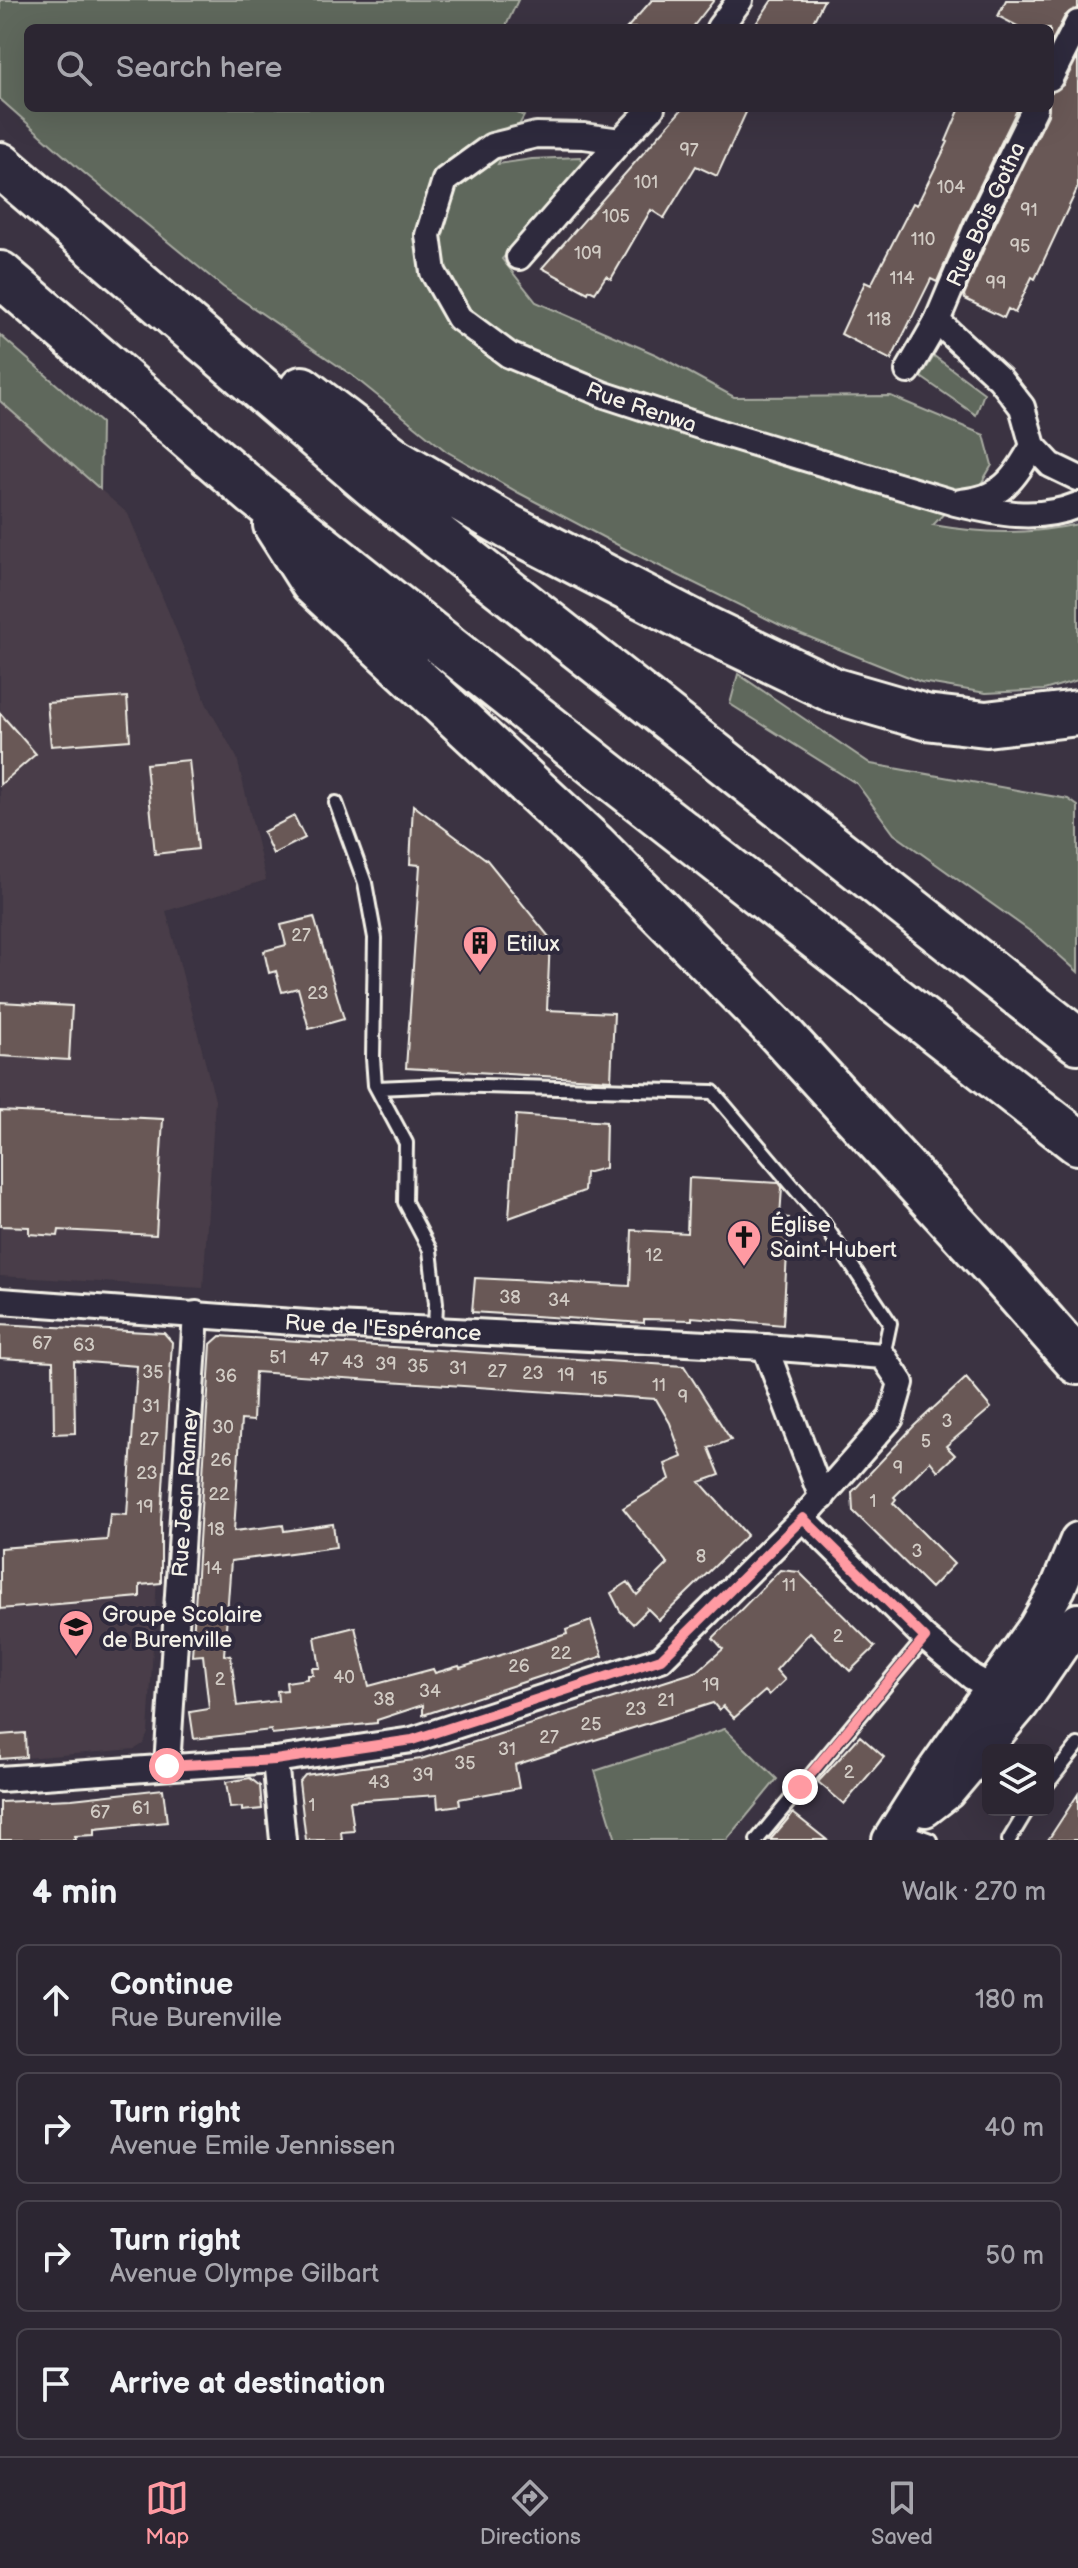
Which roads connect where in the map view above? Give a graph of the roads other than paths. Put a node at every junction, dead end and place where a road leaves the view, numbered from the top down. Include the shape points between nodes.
1 (740, 0) edge
2 (1078, 23) edge
3 (722, 24) edge
4 (1054, 70) edge
5 (648, 112) edge
6 (1033, 112) edge
7 (620, 141) junction
8 (0, 165) edge
9 (519, 257) dead end
10 (0, 274) edge
11 (937, 321) junction
12 (202, 340) junction
13 (908, 371) dead end
14 (1033, 446) junction
15 (1078, 478) edge
16 (255, 494) junction
17 (955, 503) junction
18 (1078, 505) edge
19 (1074, 711) edge
20 (336, 803) dead end
21 (1078, 1041) edge
22 (377, 1088) junction
23 (1078, 1142) edge
24 (0, 1301) edge
25 (196, 1314) junction
26 (435, 1330) junction
27 (765, 1347) junction
28 (883, 1356) junction
29 (1078, 1362) edge
30 (822, 1498) junction
31 (803, 1518) junction
32 (1078, 1540) edge
33 (1078, 1621) edge
34 (925, 1638) junction
35 (991, 1688) junction
36 (1022, 1703) junction
37 (1078, 1745) edge
38 (275, 1760) junction
39 (167, 1766) junction
40 (1054, 1775) edge
41 (0, 1779) edge
42 (1023, 1816) edge
43 (894, 1834) edge
44 (283, 1840) edge
45 (757, 1840) edge
46 (930, 1840) edge
47 (1009, 1840) edge

1 - 3 street
2 - 4 street
5 - 7 street
6 - 11 street, Rue Bois Gotha
7 - 9 street
7 - 17 street, Rue Renwa via 536,135 492,146 445,180 428,235 433,272 459,318 509,355 605,395
8 - 12 highway
10 - 16 highway
11 - 13 street, Rue Bois Gotha
11 - 14 street via 1008,388 1022,407
12 - 19 highway via 290,379 396,461 509,527 835,691 925,717 986,724
12 - 21 highway via 374,486
14 - 15 street via 1051,465
14 - 17 street via 1001,491
16 - 23 highway
16 - 29 highway via 313,583 594,845 766,1019
17 - 18 street, Rue Renwa via 1018,516
20 - 22 lane via 365,883 375,938
22 - 26 lane via 406,1143 405,1202 430,1250
22 - 28 lane via 713,1092 820,1218 890,1323
24 - 25 street, Rue de l'Espérance
25 - 26 street, Rue de l'Espérance
25 - 39 street, Rue Jean Ramey
26 - 27 street, Rue de l'Espérance
27 - 28 street, Rue de l'Espérance
27 - 30 street
28 - 30 street via 901,1383 891,1418
30 - 31 street
31 - 34 street
31 - 38 street via 661,1659 412,1740
32 - 35 street via 1036,1627
33 - 36 street
34 - 35 street
34 - 45 lane
35 - 36 street
35 - 43 street
36 - 43 street via 947,1792
37 - 40 lane
38 - 39 street
38 - 44 street
39 - 41 street
42 - 47 lane
43 - 46 lane

